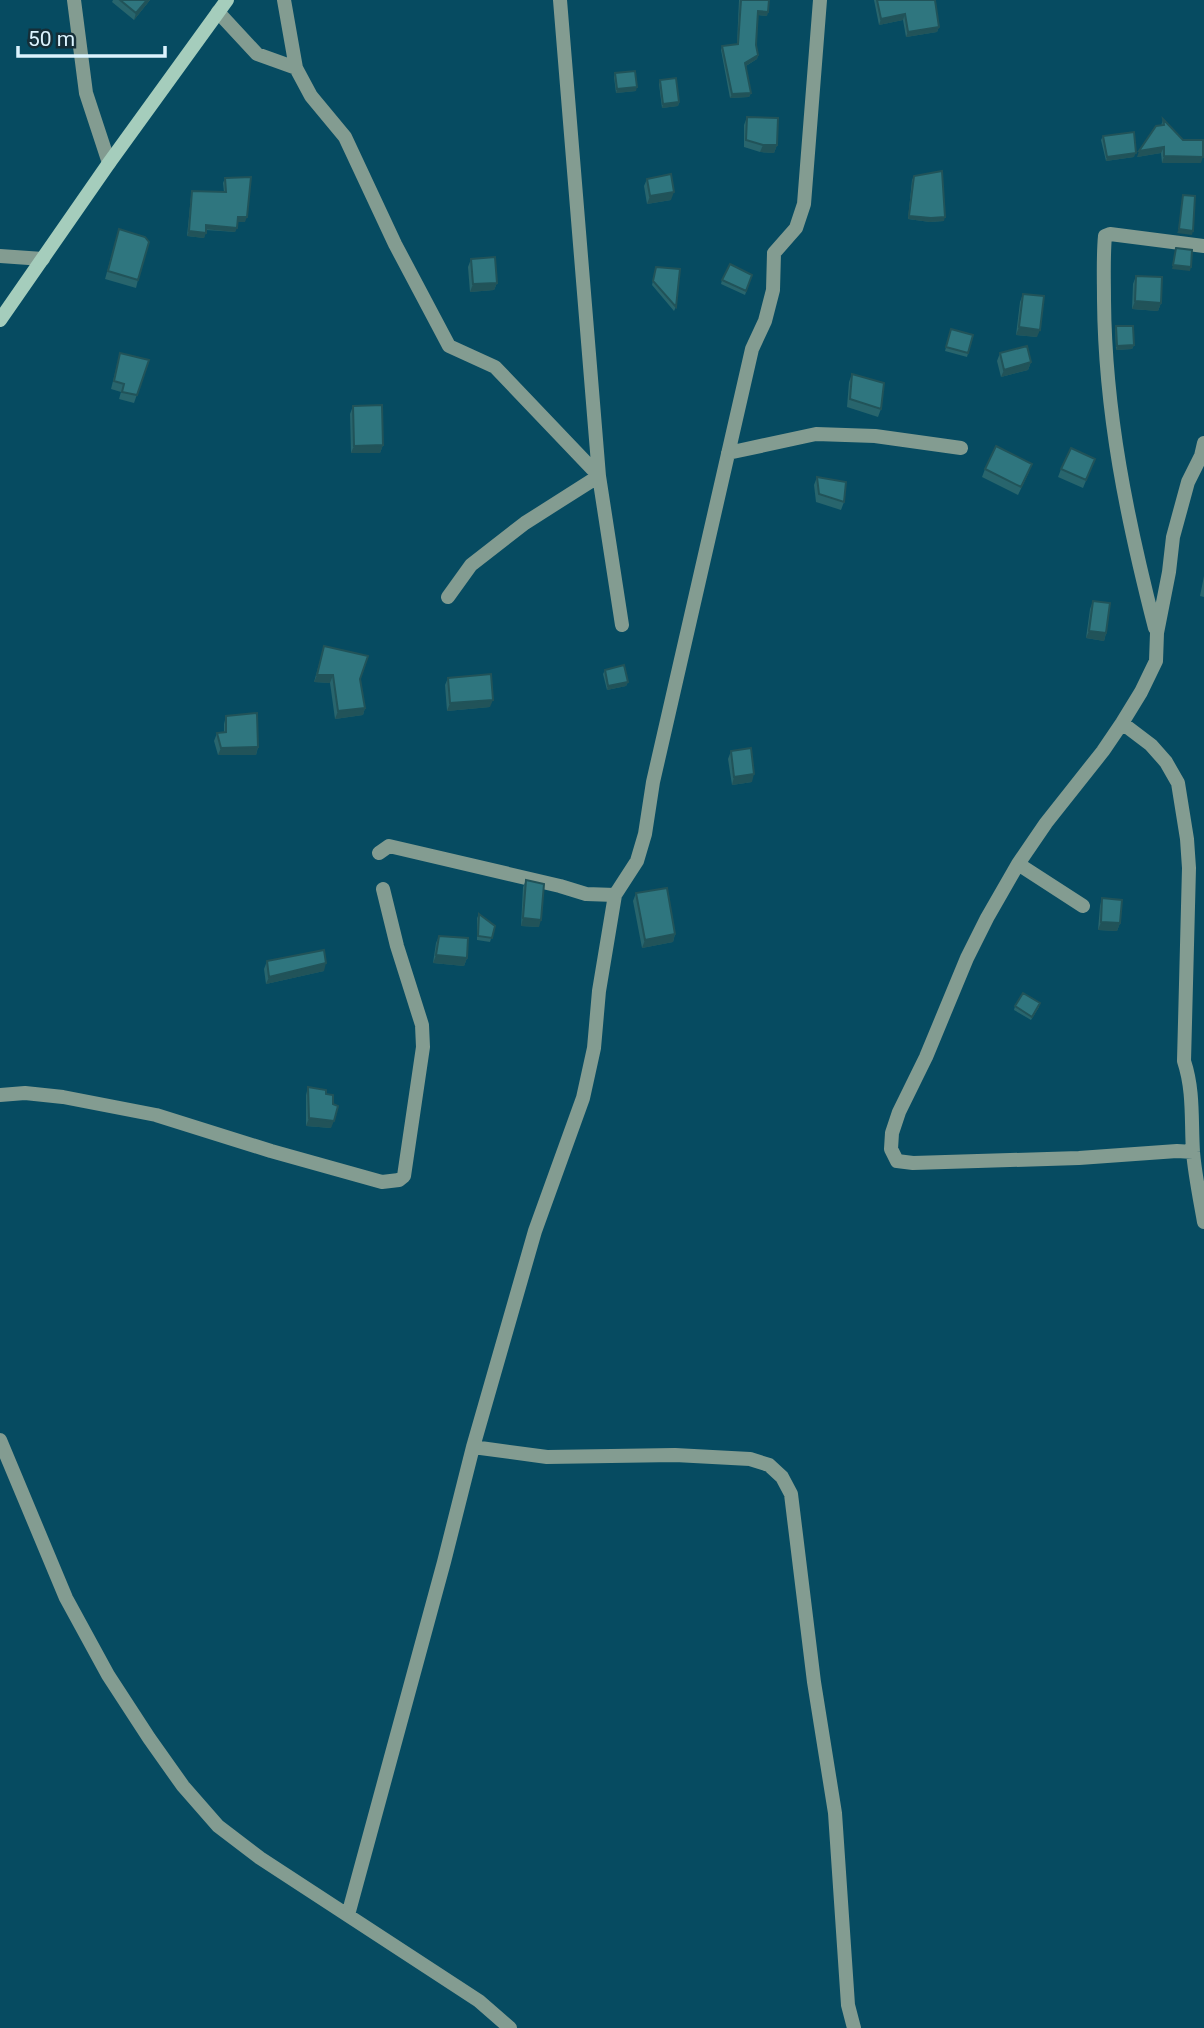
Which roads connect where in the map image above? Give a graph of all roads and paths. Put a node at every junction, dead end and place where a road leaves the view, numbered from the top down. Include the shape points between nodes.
1 (74, 0) edge
2 (284, 0) edge
3 (560, 0) edge
4 (820, 0) edge
5 (223, 6) edge
6 (296, 68) junction
7 (109, 163) junction
8 (1204, 246) edge
9 (0, 256) edge
10 (43, 259) junction
11 (0, 320) edge
12 (1204, 443) edge
13 (961, 448) dead end
14 (728, 453) junction
15 (599, 476) junction
16 (448, 597) dead end
17 (622, 625) dead end
18 (1157, 633) junction
19 (1122, 723) junction
20 (379, 853) dead end
21 (1018, 864) junction
22 (383, 890) dead end
23 (615, 895) junction
24 (1083, 906) dead end
25 (0, 1096) edge
26 (1193, 1152) junction
27 (1204, 1222) edge
28 (0, 1440) edge
29 (473, 1447) junction
30 (348, 1915) junction
31 (510, 2028) edge
32 (854, 2028) edge

1 - 7 street via 86,93
2 - 6 street
3 - 15 street
4 - 14 street via 804,204 796,228 774,253 773,290 752,349
5 - 6 street via 257,54
5 - 7 main road
6 - 15 street via 311,96 345,137 449,346 495,367
7 - 10 main road
8 - 18 street via 1105,236 1110,408 1134,546
9 - 10 street
10 - 11 main road
12 - 18 street via 1176,525
13 - 14 street via 816,433
14 - 23 street via 645,834 637,861
15 - 16 street via 525,523 471,565
15 - 17 street
18 - 19 street via 1156,661
19 - 21 street
19 - 26 street via 1166,762 1178,783 1189,888 1184,1061 1193,1110
20 - 23 street via 389,846 586,894
21 - 24 street
21 - 26 street via 967,958 899,1112 891,1149 897,1161
22 - 25 street via 422,1025 424,1047 404,1176 399,1180 382,1182 156,1115 63,1097
23 - 29 street via 583,1098 535,1231
26 - 27 street
28 - 30 street via 66,1598 108,1675 183,1786 218,1826
29 - 30 street
29 - 32 street via 547,1457 675,1455 750,1460 769,1465 782,1477 791,1494 835,1813 848,2005
30 - 31 street via 479,2001

